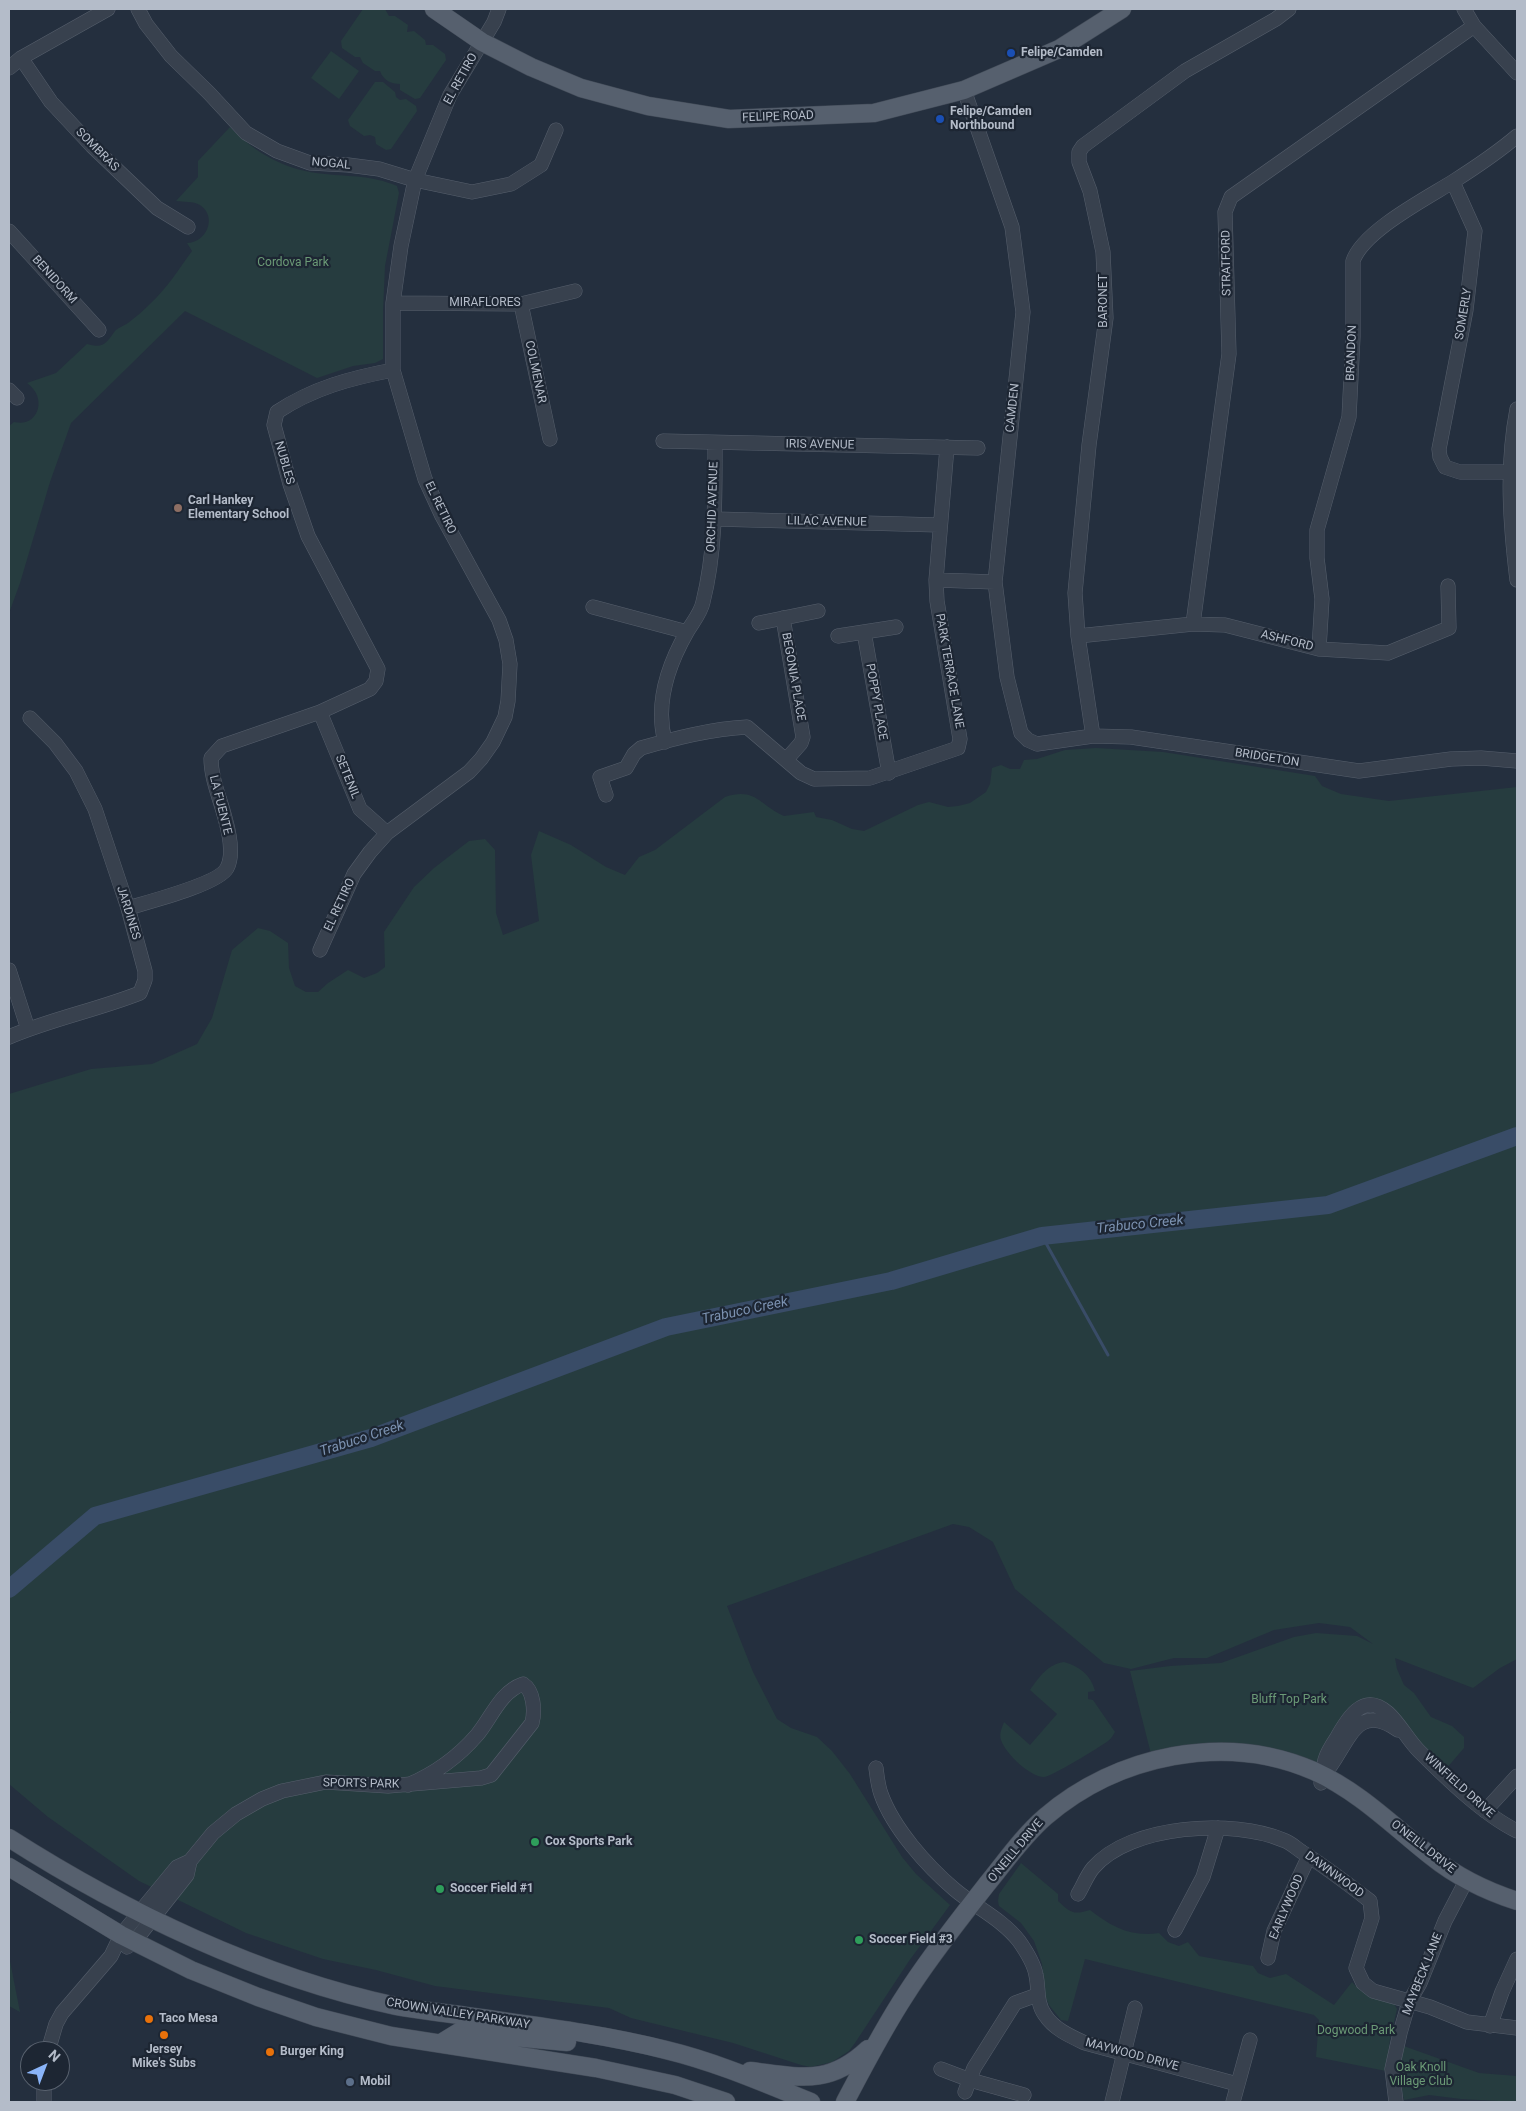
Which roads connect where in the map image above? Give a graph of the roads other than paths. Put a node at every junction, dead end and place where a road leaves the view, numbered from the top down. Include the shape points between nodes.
1 (108, 9) edge
2 (138, 9) edge
3 (434, 9) edge
4 (499, 9) edge
5 (1122, 9) edge
6 (1289, 9) edge
7 (1464, 9) edge
8 (1474, 26) junction
9 (482, 42) junction
10 (21, 58) junction
11 (9, 68) edge
12 (1517, 73) edge
13 (964, 90) junction
14 (556, 130) dead end
15 (1517, 136) edge
16 (415, 180) junction
17 (1453, 182) junction
18 (188, 227) dead end
19 (9, 231) edge
20 (575, 291) dead end
21 (393, 303) junction
22 (521, 304) junction
23 (99, 330) dead end
24 (394, 370) junction
25 (1517, 417) edge
26 (550, 439) dead end
27 (663, 441) dead end
28 (715, 443) junction
29 (947, 447) junction
30 (978, 448) dead end
31 (1509, 472) junction
32 (714, 519) junction
33 (939, 525) junction
34 (1514, 535) edge
35 (936, 580) junction
36 (1517, 580) edge
37 (995, 582) junction
38 (1448, 586) dead end
39 (593, 607) dead end
40 (818, 612) dead end
41 (783, 618) junction
42 (759, 623) dead end
43 (1193, 624) junction
44 (896, 626) dead end
45 (687, 632) junction
46 (864, 632) junction
47 (838, 636) dead end
48 (1078, 636) junction
49 (1319, 649) junction
50 (376, 681) joint
51 (320, 712) junction
52 (30, 718) dead end
53 (1022, 732) joint
54 (1093, 736) junction
55 (664, 742) junction
56 (786, 760) junction
57 (1517, 761) edge
58 (888, 773) junction
59 (606, 795) dead end
60 (387, 833) junction
61 (128, 908) junction
62 (320, 950) dead end
63 (9, 970) edge
64 (28, 1029) junction
65 (9, 1037) edge
66 (876, 1768) dead end
67 (1517, 1776) edge
68 (1322, 1780) junction
69 (408, 1785) junction
70 (1485, 1811) junction
71 (1218, 1828) junction
72 (1517, 1831) edge
73 (9, 1838) edge
74 (1309, 1856) junction
75 (9, 1867) edge
76 (1465, 1883) junction
77 (1078, 1894) dead end
78 (1517, 1901) edge
79 (977, 1905) junction
80 (1517, 1909) edge
81 (147, 1915) junction
82 (1175, 1930) dead end
83 (128, 1939) junction
84 (1268, 1958) dead end
85 (1517, 1959) edge
86 (1037, 1995) junction
87 (1409, 2002) junction
88 (1135, 2008) dead end
89 (1490, 2026) junction
90 (1517, 2028) edge
91 (884, 2029) junction
92 (593, 2035) junction
93 (1250, 2040) dead end
94 (51, 2041) edge
95 (441, 2043) junction
96 (1122, 2053) junction
97 (725, 2068) junction
98 (941, 2069) dead end
99 (1237, 2084) junction
100 (967, 2086) junction
101 (1024, 2095) dead end
102 (726, 2102) edge
103 (811, 2102) edge
104 (845, 2102) edge
105 (857, 2102) edge
106 (1112, 2102) edge
107 (1233, 2102) edge
108 (1396, 2102) edge

1 - 10 street
2 - 16 street, NOGAL via 171,56 246,133 277,151 310,163 379,169
3 - 9 main road, FELIPE ROAD
4 - 9 street, EL RETIRO
5 - 13 main road, FELIPE ROAD via 1059,49
6 - 48 street, BARONET via 1185,72 1079,152 1103,252 1106,318 1079,538 1075,592
7 - 8 street
8 - 12 street
8 - 43 street, STRATFORD via 1231,197 1225,212 1229,354
9 - 13 main road, FELIPE ROAD via 530,68 581,88 648,106 729,119 874,113
9 - 16 street, EL RETIRO via 450,95
10 - 11 street
10 - 18 street, SOMBRAS via 51,102 92,146 156,208
13 - 37 street, CAMDEN via 1012,226 1023,312
14 - 16 street, NOGAL via 541,165 511,184 472,192
15 - 17 street, BRANDON
16 - 21 street, EL RETIRO via 400,246
17 - 31 street, SOMERLY via 1475,231 1466,310 1439,449 1440,458 1445,467 1460,472
17 - 49 street, BRANDON via 1415,204 1366,240 1355,255 1348,417 1317,530 1322,599
19 - 23 street, BENIDORM
20 - 22 street, MIRAFLORES
21 - 22 street, MIRAFLORES
21 - 24 street, EL RETIRO
22 - 26 street, COLMENAR
24 - 50 street, NUBLES via 327,385 277,412 274,425 308,536 378,669
24 - 60 street, EL RETIRO via 425,479 499,620 506,640 510,684 505,717 485,753 469,772
25 - 31 street
27 - 28 street, IRIS AVENUE
28 - 29 street, IRIS AVENUE
28 - 32 street, ORCHID AVENUE
29 - 30 street, IRIS AVENUE
29 - 33 street, PARK TERRACE LANE
31 - 34 street
32 - 33 street, LILAC AVENUE
32 - 45 street, ORCHID AVENUE via 703,605
33 - 35 street, PARK TERRACE LANE
34 - 36 street
35 - 37 street
35 - 58 street, PARK TERRACE LANE via 960,744 954,751
37 - 53 street, CAMDEN via 1008,677
38 - 49 street, ASHFORD via 1450,628 1388,653
39 - 45 street
40 - 41 street, BEGONIA PLACE
41 - 42 street, BEGONIA PLACE
41 - 56 street, BEGONIA PLACE via 803,737
43 - 48 street, ASHFORD
43 - 49 street, ASHFORD via 1225,625
44 - 46 street
45 - 55 street, ORCHID AVENUE via 673,658 663,696 661,727
46 - 47 street
46 - 58 street, POPPY PLACE
48 - 54 street, BARONET
50 - 51 street, LA FUENTE via 370,689
51 - 60 street, SETENIL via 360,809
51 - 61 street, LA FUENTE via 222,746 211,758 211,772 231,852 227,868 215,880
52 - 61 street, JARDINES via 76,771 95,809
53 - 54 street, BRIDGETON via 1037,744
54 - 57 street, BRIDGETON via 1131,737 1358,771 1451,759
55 - 56 street, PARK TERRACE LANE via 747,727
55 - 59 street via 641,748 626,768 602,776 600,779
56 - 58 street, PARK TERRACE LANE via 800,773 814,779 870,778
60 - 62 street, EL RETIRO via 354,874
61 - 64 street, JARDINES via 145,971 140,993
63 - 64 street
64 - 65 street, JARDINES
66 - 79 street, MAYWOOD DRIVE via 880,1792 911,1844 954,1889
67 - 70 street
68 - 70 street, WINFIELD DRIVE via 1358,1724 1377,1719 1386,1721 1405,1735
68 - 76 main road, O'NEILL DRIVE
68 - 79 main road, O'NEILL DRIVE via 1274,1768 1224,1761 1173,1762 1134,1774 1094,1793 1056,1819
69 - 69 street, SPORTS PARK via 491,1775 532,1723 529,1688 523,1684 509,1692 478,1734 458,1753 438,1770
69 - 81 street, SPORTS PARK via 326,1782 282,1791 253,1804 227,1821 190,1860 177,1867
70 - 72 street, WINFIELD DRIVE
71 - 74 street, DAWNWOOD via 1239,1829 1284,1840
71 - 77 street, DAWNWOOD via 1159,1833 1118,1848 1093,1868
71 - 82 street via 1203,1877
73 - 81 main road, CROWN VALLEY PARKWAY via 65,1874
74 - 84 street, EARLYWOOD via 1274,1931
74 - 87 street, DAWNWOOD via 1370,1901 1372,1918 1356,1968 1363,1983 1373,1991
75 - 83 main road
76 - 78 main road, O'NEILL DRIVE
76 - 80 main road, O'NEILL DRIVE
76 - 87 street, MAYBECK LANE
79 - 86 street, MAYWOOD DRIVE via 1019,1941 1031,1960
79 - 91 main road, O'NEILL DRIVE via 907,1993
79 - 105 main road, O'NEILL DRIVE via 898,2026
81 - 83 street, SPORTS PARK
81 - 92 main road, CROWN VALLEY PARKWAY via 253,1962 396,2006
83 - 94 street via 62,2013
83 - 95 main road via 191,1970 258,1997 391,2036
85 - 89 street
86 - 96 street, MAYWOOD DRIVE via 1045,2015 1064,2034
86 - 100 street via 1015,2004 974,2068
87 - 89 street, DAWNWOOD via 1467,2022
87 - 108 street, MAYBECK LANE via 1392,2069
88 - 96 street
89 - 90 street, DAWNWOOD
91 - 97 main road via 854,2062 837,2072 792,2076
91 - 104 main road, O'NEILL DRIVE
92 - 95 main road via 569,2042 459,2032
92 - 97 main road, CROWN VALLEY PARKWAY via 667,2050
93 - 99 street
95 - 102 main road via 596,2068 675,2085
96 - 99 street, MAYWOOD DRIVE
96 - 106 street
97 - 103 main road, CROWN VALLEY PARKWAY
98 - 100 street
99 - 107 street
100 - 101 street

